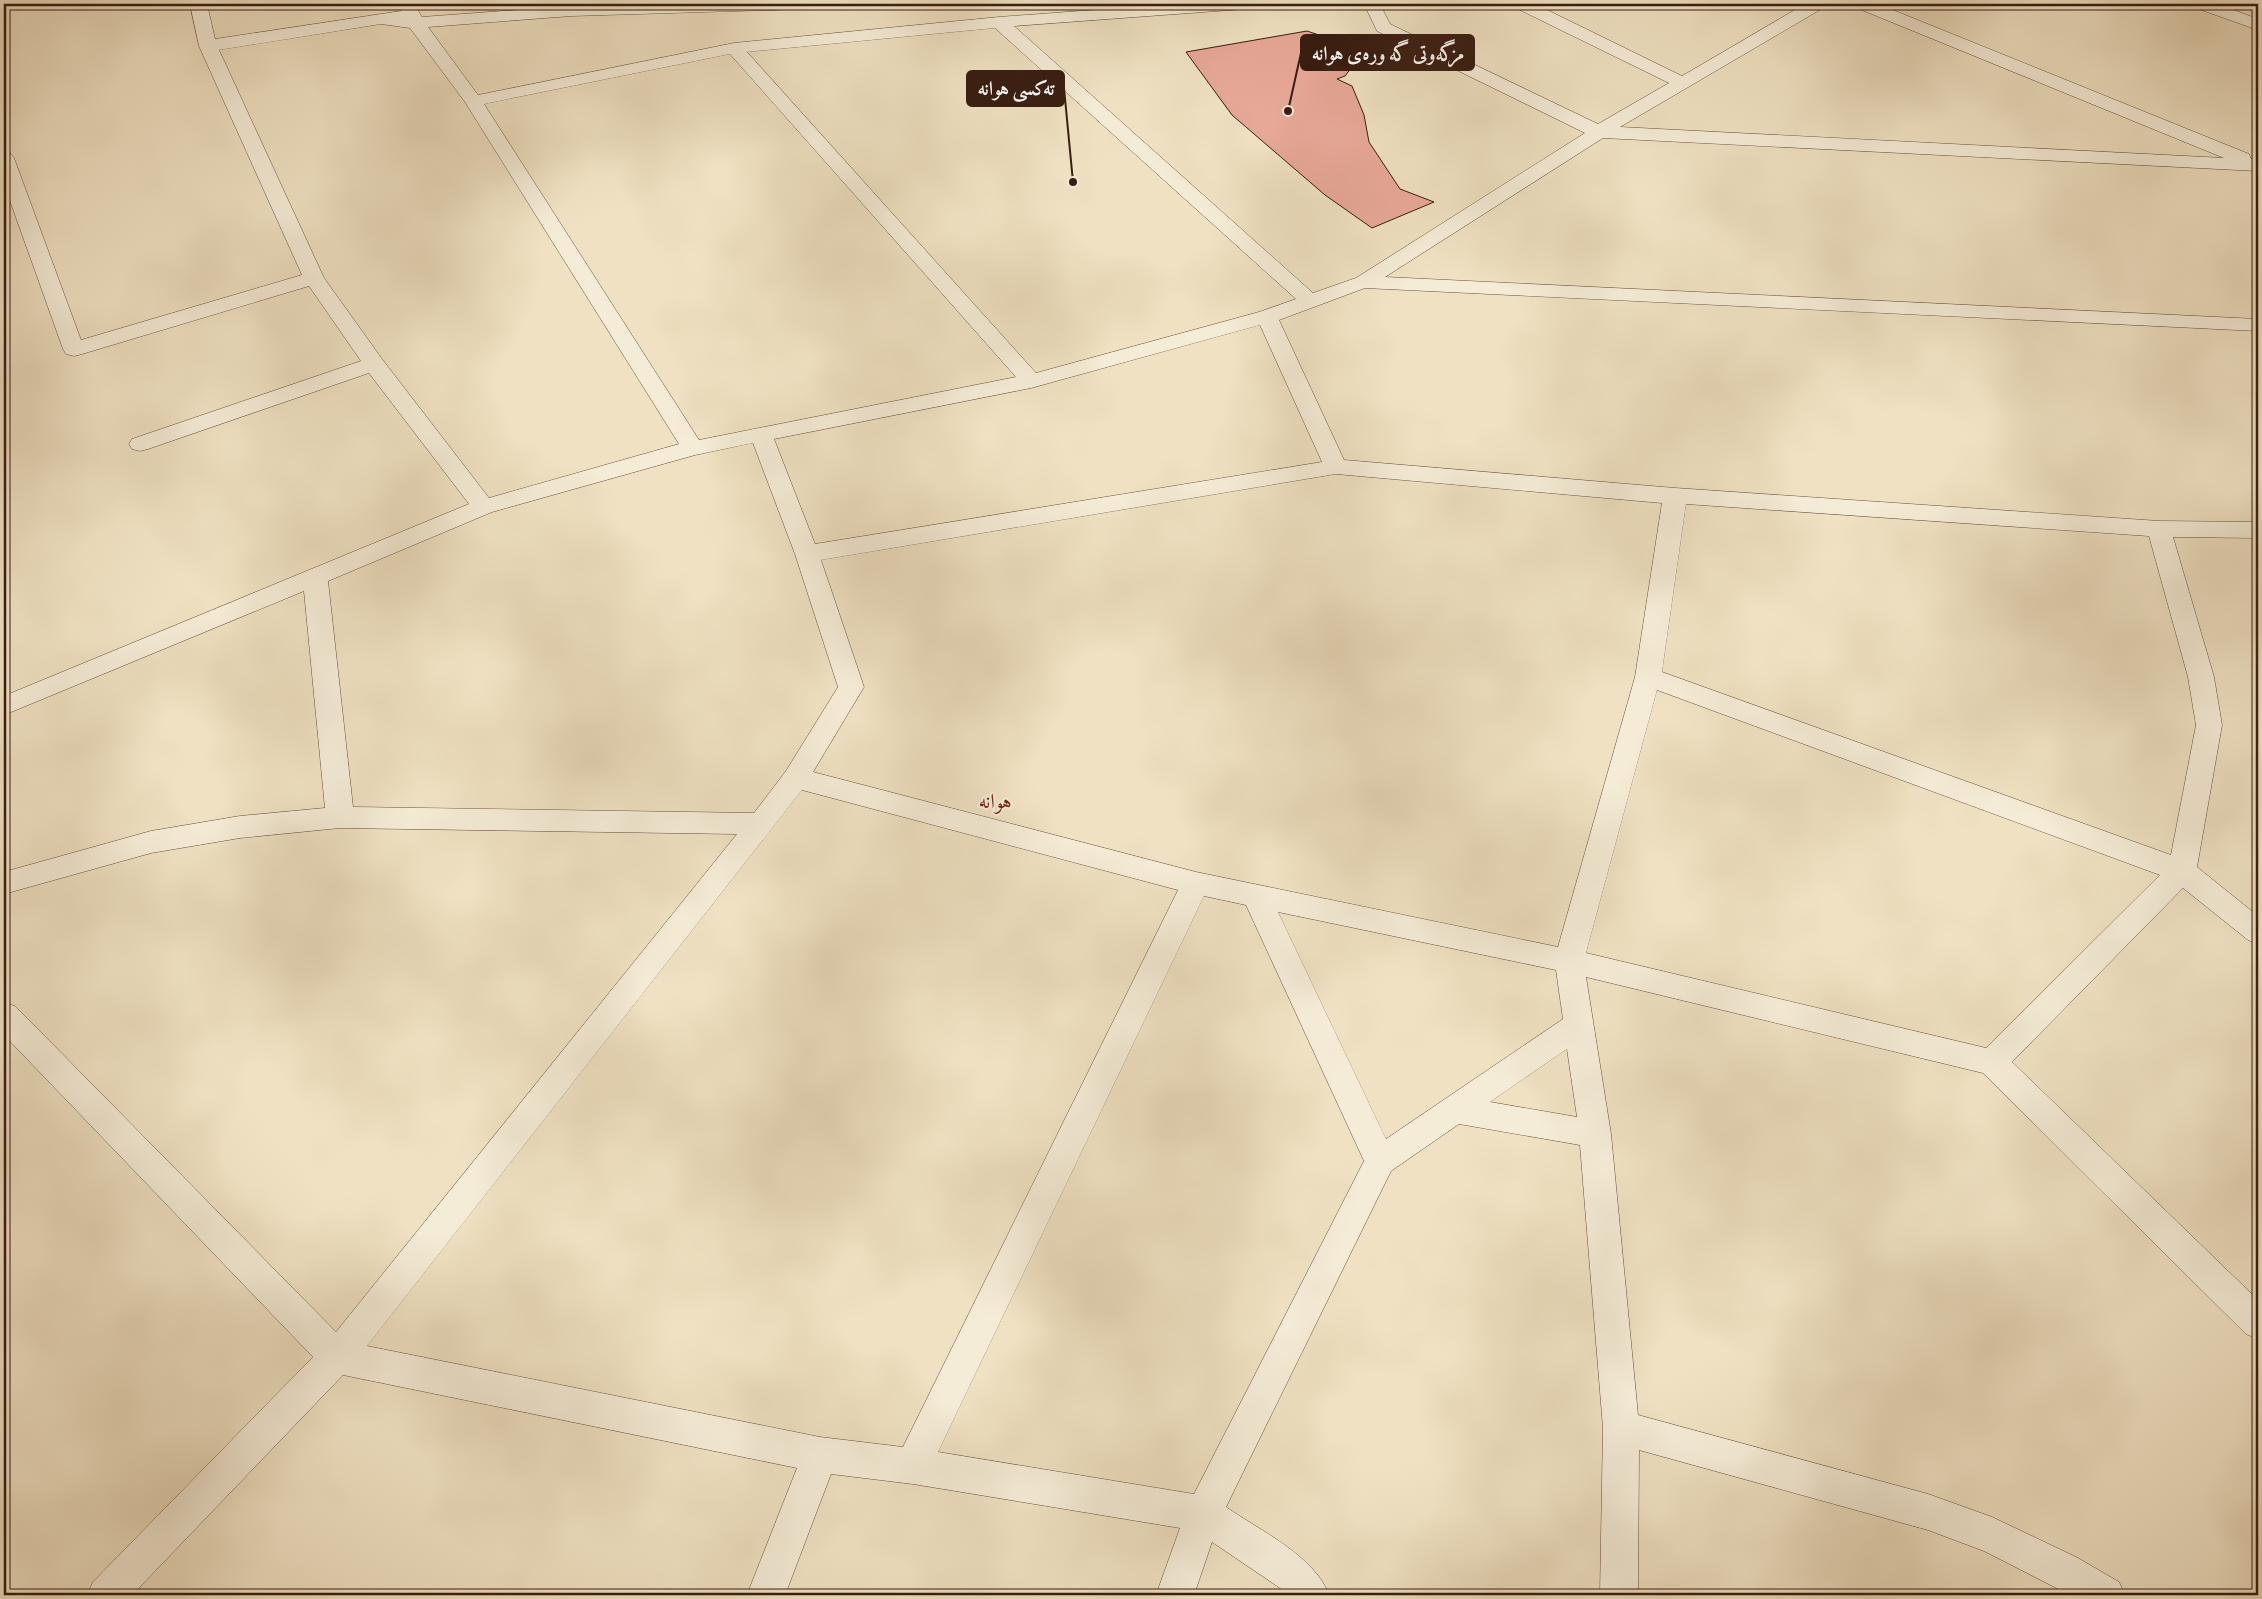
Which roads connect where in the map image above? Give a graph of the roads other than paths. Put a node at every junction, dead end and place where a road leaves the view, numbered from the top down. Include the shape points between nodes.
1 (199, 4) edge
2 (791, 4) edge
3 (1056, 4) edge
4 (1212, 4) edge
5 (1244, 4) edge
6 (1372, 4) edge
7 (1522, 4) edge
8 (1817, 4) edge
9 (1863, 4) edge
10 (2202, 4) edge
11 (569, 7) edge
12 (411, 14) edge
13 (1068, 17) junction
14 (999, 22) junction
15 (2258, 26) edge
16 (208, 46) junction
17 (734, 48) junction
18 (1683, 83) junction
19 (473, 101) junction
20 (1599, 132) junction
21 (4, 158) edge
22 (2258, 165) edge
23 (314, 278) junction
24 (1363, 282) junction
25 (1310, 301) junction
26 (1267, 317) junction
27 (2258, 325) edge
28 (374, 364) junction
29 (1031, 381) junction
30 (761, 434) junction
31 (140, 444) dead end
32 (693, 448) junction
33 (1336, 467) junction
34 (1675, 496) junction
35 (484, 506) junction
36 (2159, 529) junction
37 (2258, 530) edge
38 (807, 554) junction
39 (315, 577) junction
40 (1648, 677) junction
41 (4, 706) edge
42 (796, 778) junction
43 (340, 817) junction
44 (761, 824) junction
45 (2182, 871) junction
46 (4, 883) edge
47 (1196, 883) junction
48 (1256, 896) junction
49 (2258, 932) edge
50 (1569, 961) junction
51 (4, 1015) edge
52 (1578, 1026) junction
53 (1992, 1062) junction
54 (1454, 1110) junction
55 (1594, 1134) junction
56 (1380, 1161) junction
57 (2258, 1323) edge
58 (337, 1357) junction
59 (1621, 1428) junction
60 (820, 1455) junction
61 (913, 1466) junction
62 (1203, 1514) junction
63 (106, 1595) edge
64 (766, 1595) edge
65 (1175, 1595) edge
66 (1310, 1595) edge
67 (1619, 1595) edge
68 (2106, 1595) edge

1 - 16 street
2 - 11 street
3 - 13 street
4 - 5 street
4 - 13 street
6 - 20 street via 1383,27
7 - 18 street
8 - 18 street via 1791,11
9 - 22 street
10 - 15 street
11 - 12 street via 449,20
12 - 16 street
12 - 19 street
13 - 14 street
14 - 17 street
14 - 25 street
16 - 23 street
17 - 19 street
17 - 29 street
18 - 20 street
19 - 32 street
20 - 22 street
20 - 24 street
21 - 23 street via 74,349
23 - 28 street
24 - 25 street
24 - 27 street
25 - 26 street
26 - 29 street
26 - 33 street
28 - 31 street
28 - 35 street
29 - 30 street
30 - 32 street
30 - 38 street
32 - 35 street
33 - 34 street
33 - 38 street
34 - 36 street
34 - 40 street
35 - 39 street
36 - 37 street
36 - 45 street via 2201,677 2209,725
38 - 42 street via 851,687
39 - 41 street
39 - 43 street
40 - 45 street
40 - 50 street
42 - 44 street
42 - 47 street
43 - 44 street
43 - 46 street via 240,826 151,842
44 - 58 street
45 - 49 street
45 - 53 street
47 - 48 street
47 - 61 street
48 - 50 street
48 - 56 street
50 - 52 street
50 - 53 street
51 - 58 street
52 - 54 street
52 - 55 street
53 - 57 street
54 - 55 street
54 - 56 street
55 - 59 street
56 - 62 street
58 - 60 street
58 - 63 street
59 - 67 street
59 - 68 street via 1928,1512 1992,1535
60 - 61 street
60 - 64 street
61 - 62 street
62 - 65 street
62 - 66 street via 1293,1575

